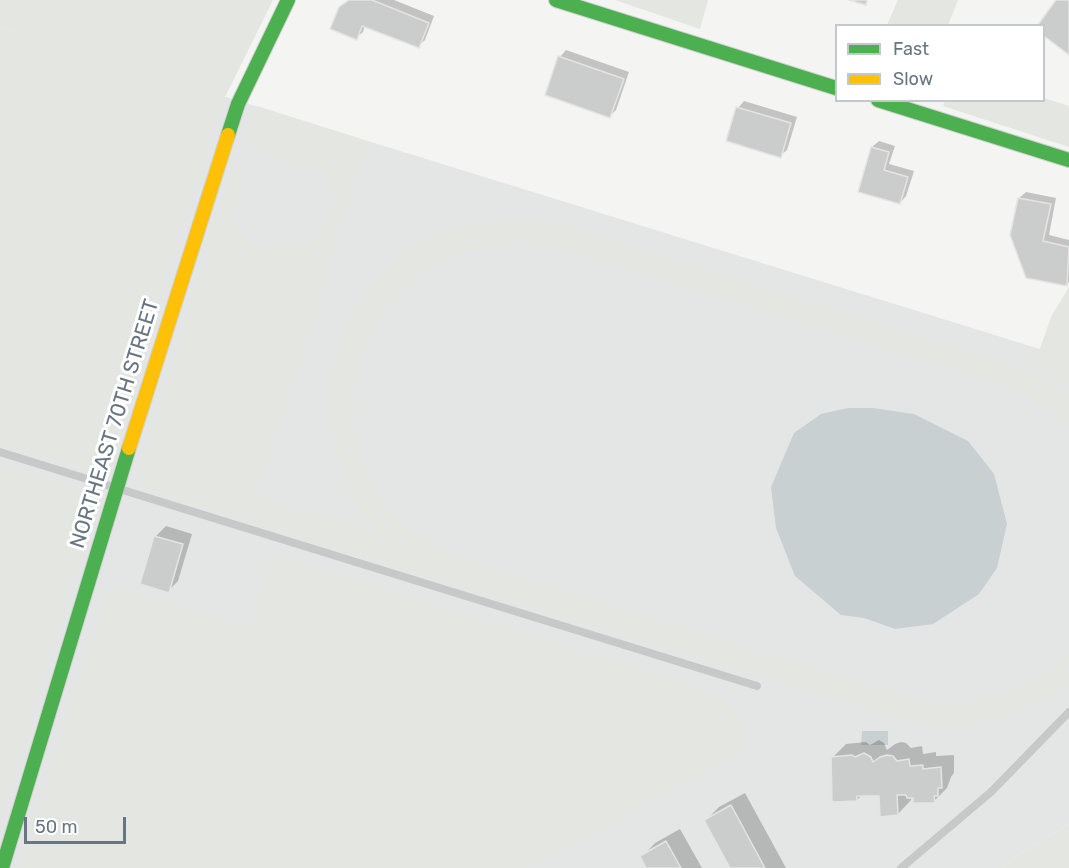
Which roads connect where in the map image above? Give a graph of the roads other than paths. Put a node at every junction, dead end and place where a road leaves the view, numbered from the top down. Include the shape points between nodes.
1 (288, 0) edge
2 (556, 0) edge
3 (835, 87) edge
4 (884, 102) edge
5 (1069, 160) edge
6 (0, 452) edge
7 (116, 488) junction
8 (757, 686) dead end
9 (1069, 712) edge
10 (2, 866) edge
11 (901, 868) edge

1 - 7 street, NORTHEAST 70TH STREET via 238,104
2 - 3 street
4 - 5 street
6 - 7 lane
7 - 8 lane
7 - 10 street, NORTHEAST 70TH STREET
9 - 11 lane via 991,792

